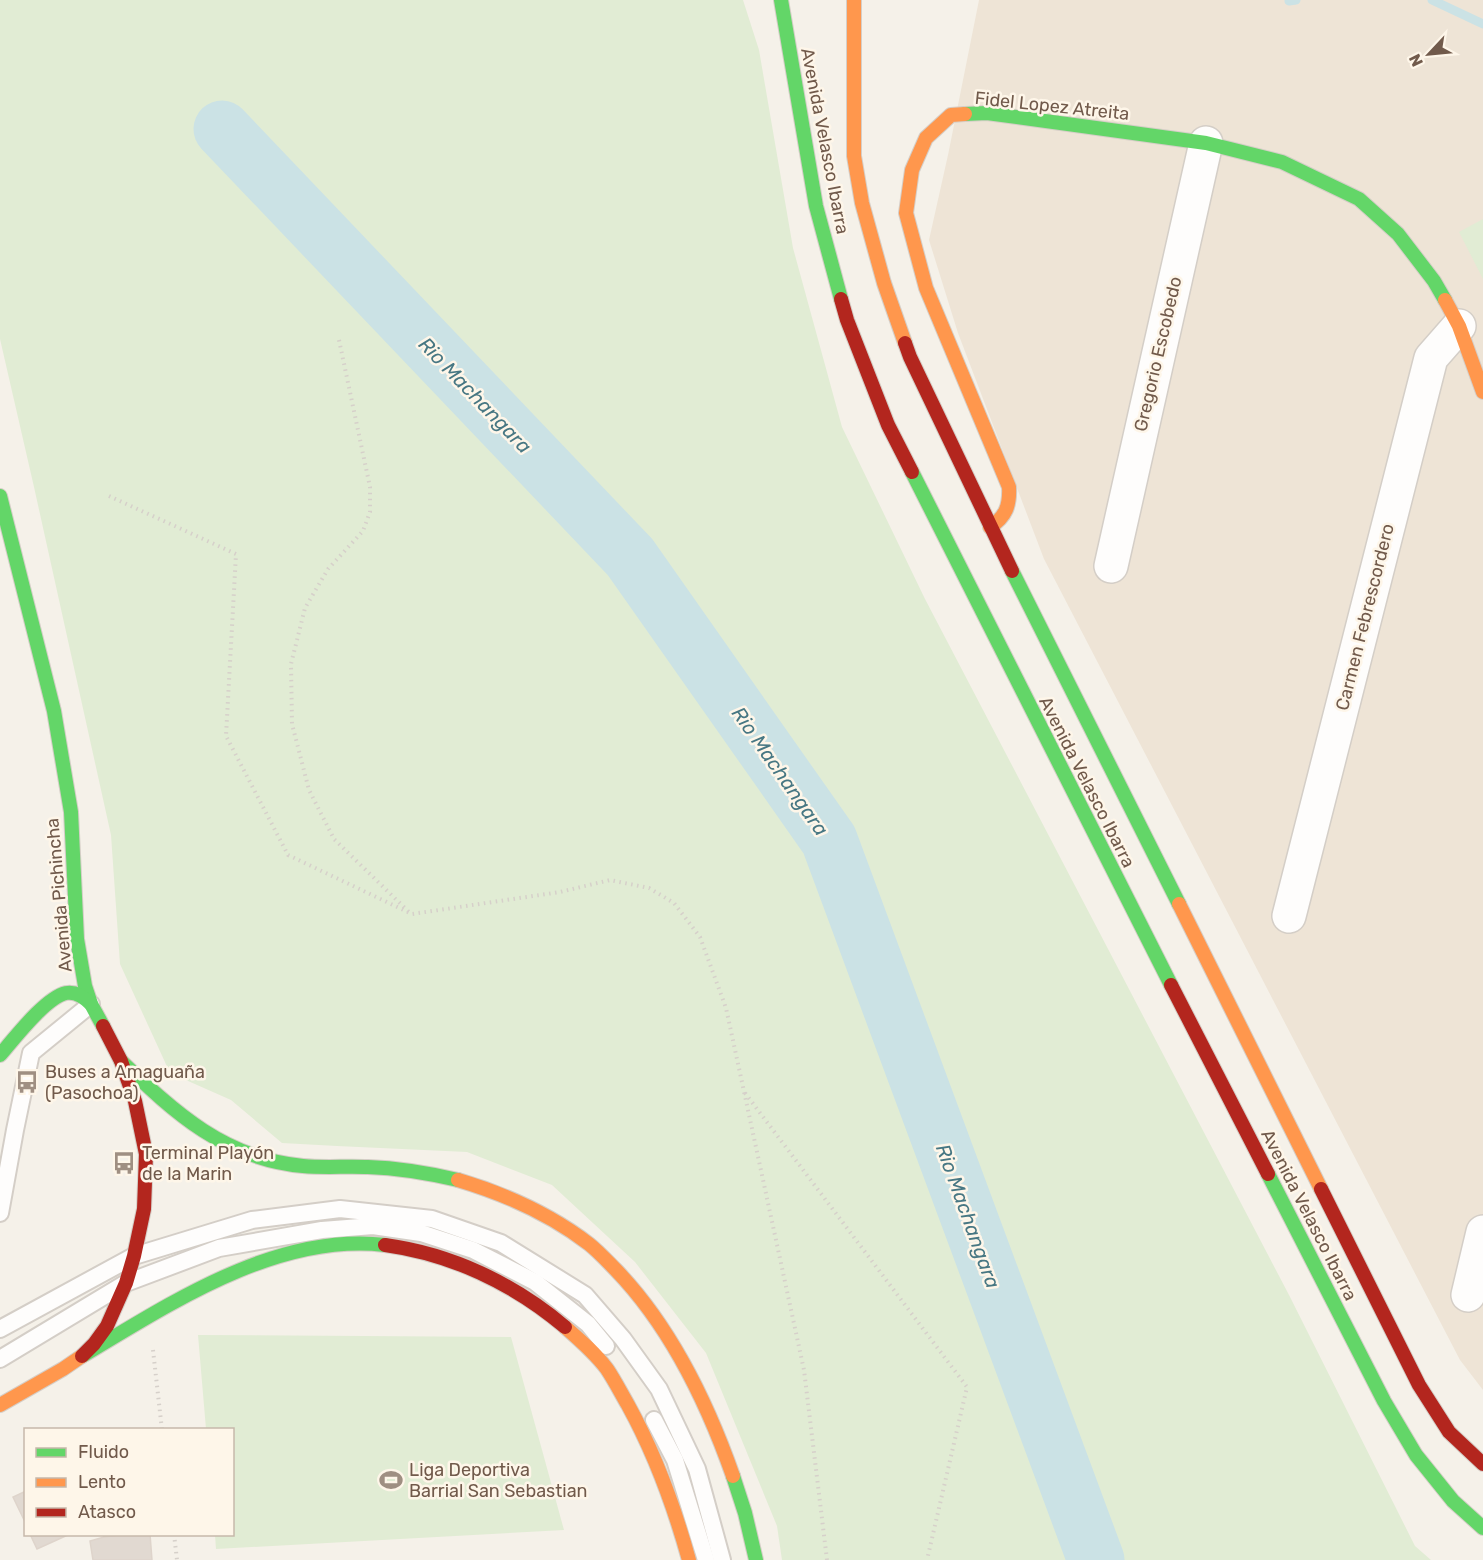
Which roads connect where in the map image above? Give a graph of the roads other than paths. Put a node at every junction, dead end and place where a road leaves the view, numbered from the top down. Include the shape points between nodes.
1 (780, 0) edge
2 (854, 0) edge
3 (1206, 143) junction
4 (1459, 326) junction
5 (1483, 392) edge
6 (0, 496) edge
7 (990, 527) junction
8 (1111, 566) dead end
9 (1289, 916) dead end
10 (91, 1004) junction
11 (0, 1055) edge
12 (121, 1061) junction
13 (0, 1213) edge
14 (1483, 1232) edge
15 (134, 1256) junction
16 (126, 1283) junction
17 (1468, 1295) dead end
18 (0, 1329) edge
19 (82, 1356) junction
20 (0, 1359) edge
21 (631, 1376) dead end
22 (642, 1397) dead end
23 (0, 1405) edge
24 (1483, 1464) edge
25 (1483, 1528) edge
26 (688, 1560) edge
27 (706, 1560) edge
28 (723, 1560) edge
29 (756, 1560) edge

1 - 25 main road, Avenida Velasco Ibarra via 816,207 848,320 888,425 1384,1401 1416,1455 1454,1501
2 - 7 main road, Avenida Velasco Ibarra via 854,156 862,203 910,357
3 - 4 main road, Fidel Lopez Atreita via 1282,162 1359,199 1398,234 1434,281
3 - 7 main road, Fidel Lopez Atreita via 987,113 951,115 926,138 912,170 906,213 926,288 1010,487 1008,508
3 - 8 street, Gregorio Escobedo
4 - 5 main road, Fidel Lopez Atreita
4 - 9 street, Carmen Febrescordero via 1431,358
6 - 10 main road, Avenida Pichincha via 62,753 71,812 77,939
7 - 24 main road, Avenida Velasco Ibarra via 1419,1385 1449,1432
10 - 11 main road via 74,993 60,994
10 - 12 main road, Avenida Pichincha
10 - 13 lane via 32,1053
12 - 15 main road, Avenida Pichincha via 135,1101 146,1154 144,1209
12 - 29 main road via 194,1126 238,1152 280,1164 410,1170 465,1182 521,1202 590,1245 629,1283 676,1351 719,1438 744,1510
14 - 17 street
15 - 16 main road, Avenida Pichincha
15 - 18 lane
15 - 28 lane via 252,1220 340,1209 432,1219 501,1243 585,1295 659,1389 697,1469
16 - 19 main road, Avenida Pichincha via 107,1326
16 - 20 lane
16 - 21 lane via 219,1248 322,1230 373,1226 421,1233 473,1250 535,1282 588,1324
19 - 23 main road, Avenida Pichincha
19 - 26 main road via 219,1278 280,1256 352,1244 380,1244 431,1254 486,1276 540,1307 601,1362 648,1442
22 - 27 lane via 675,1460

